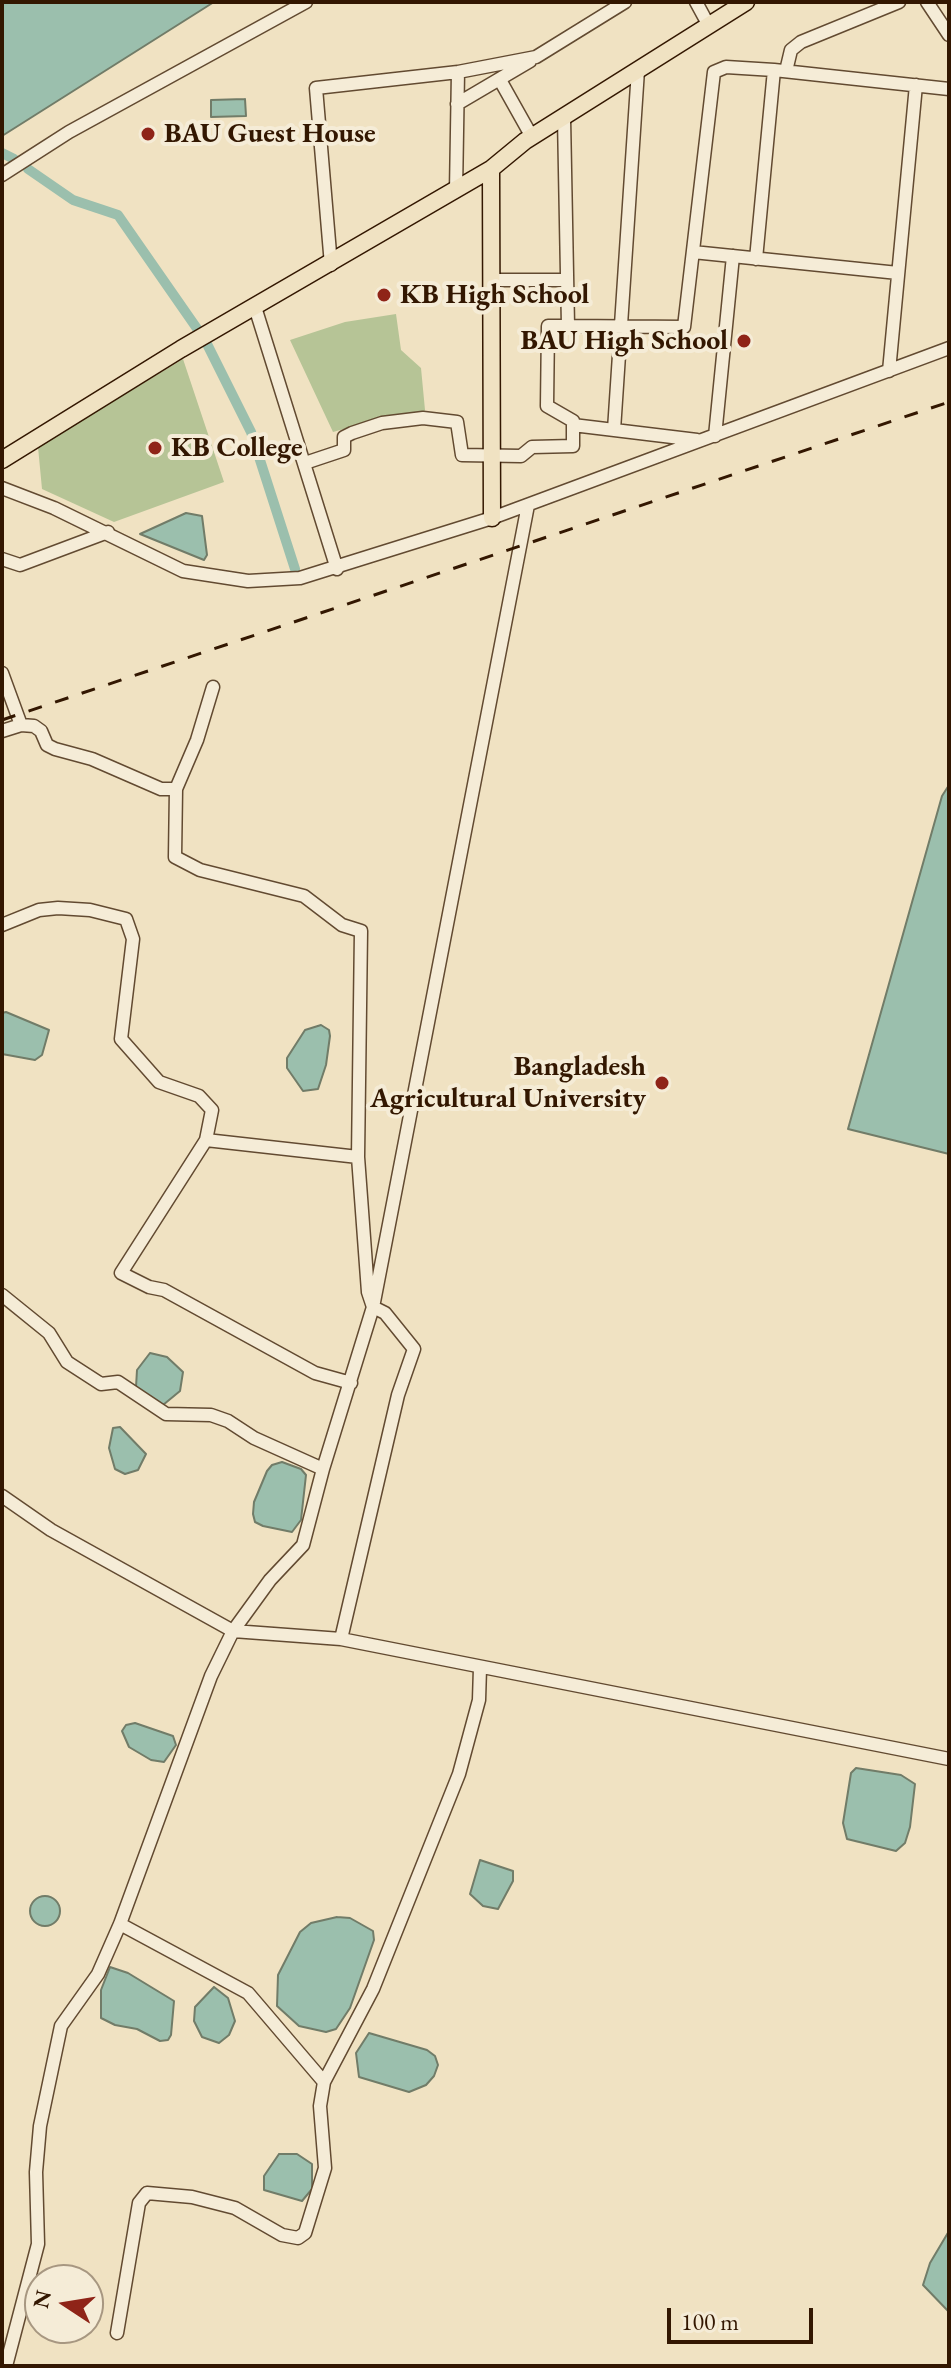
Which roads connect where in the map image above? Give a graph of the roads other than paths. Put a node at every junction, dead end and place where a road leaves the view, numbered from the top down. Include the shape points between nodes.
1 (306, 2) edge
2 (625, 2) edge
3 (696, 2) edge
4 (746, 2) edge
5 (899, 2) edge
6 (927, 2) edge
7 (945, 20) edge
8 (708, 24) junction
9 (949, 35) edge
10 (536, 57) junction
11 (638, 70) junction
12 (780, 70) junction
13 (458, 72) junction
14 (500, 80) junction
15 (916, 85) junction
16 (949, 89) edge
17 (457, 104) junction
18 (564, 118) junction
19 (532, 137) junction
20 (491, 169) junction
21 (2, 175) edge
22 (456, 191) junction
23 (693, 252) junction
24 (733, 256) junction
25 (756, 259) junction
26 (331, 265) junction
27 (898, 273) junction
28 (492, 280) junction
29 (567, 280) junction
30 (255, 307) junction
31 (568, 326) junction
32 (622, 326) junction
33 (949, 347) edge
34 (889, 371) junction
35 (573, 425) junction
36 (614, 430) junction
37 (708, 438) junction
38 (492, 455) junction
39 (2, 460) edge
40 (305, 463) junction
41 (2, 488) edge
42 (528, 505) junction
43 (492, 518) junction
44 (108, 532) junction
45 (2, 559) edge
46 (337, 569) junction
47 (2, 673) edge
48 (213, 687) dead end
49 (21, 725) junction
50 (2, 731) edge
51 (176, 789) junction
52 (2, 925) edge
53 (206, 1140) junction
54 (358, 1157) junction
55 (2, 1295) edge
56 (373, 1307) junction
57 (351, 1383) junction
58 (323, 1469) junction
59 (2, 1496) edge
60 (233, 1631) junction
61 (341, 1639) junction
62 (480, 1668) junction
63 (949, 1759) edge
64 (120, 1924) junction
65 (324, 2082) junction
66 (117, 2333) dead end
67 (6, 2366) edge

1 - 21 street via 69,132
2 - 10 street
3 - 8 street
4 - 8 main road
5 - 12 street via 801,42
6 - 7 street
7 - 9 street
8 - 11 main road
10 - 13 street
10 - 14 street
11 - 18 main road
11 - 32 street
12 - 15 street
12 - 23 street via 726,67 714,72
12 - 25 street
13 - 17 street
13 - 26 street via 316,88
14 - 17 street
14 - 19 street
15 - 16 street
15 - 27 street
17 - 22 street
18 - 19 main road
18 - 29 street
19 - 20 main road
20 - 22 main road
20 - 28 main road
22 - 26 main road
23 - 24 street
23 - 32 street via 684,327
24 - 25 street
24 - 37 street
25 - 27 street
26 - 30 main road
27 - 34 street
28 - 29 street
28 - 38 main road
29 - 31 street
30 - 39 main road
30 - 40 street
31 - 32 street
31 - 35 street via 548,326 547,406
32 - 36 street
33 - 34 street
34 - 37 street
35 - 36 street
35 - 38 street via 573,446 532,447 521,456
36 - 37 street
37 - 42 street
38 - 40 street via 462,455 457,422 423,418 352,433 344,437 344,450
38 - 43 main road
40 - 46 street
41 - 44 street
42 - 43 street
42 - 56 street
43 - 46 street
44 - 45 street via 20,565
44 - 46 street via 166,564 201,575 271,582
47 - 49 street
48 - 51 street
49 - 50 street
49 - 51 street via 41,731 55,749 161,789
51 - 54 street via 175,857 200,870 304,896 342,925 361,931
52 - 53 street via 58,908 126,919 133,939 121,1039 159,1082 199,1096 212,1110
53 - 54 street
53 - 57 street via 121,1273 164,1290 315,1373
54 - 56 street
55 - 58 street via 49,1333 67,1362 101,1384 118,1382 166,1414 211,1415 228,1421
56 - 57 street
56 - 61 street via 385,1313 414,1349 398,1395
57 - 58 street
58 - 60 street via 303,1545
59 - 60 street via 51,1530
60 - 61 street
60 - 64 street via 211,1676
61 - 62 street
62 - 63 street
62 - 65 street via 479,1700 459,1774 373,1989
64 - 65 street via 248,1993
64 - 67 street via 98,1974 61,2026 40,2126 38,2244
65 - 66 street via 320,2106 325,2168 305,2233 298,2238 282,2235 235,2208 147,2193 139,2203

